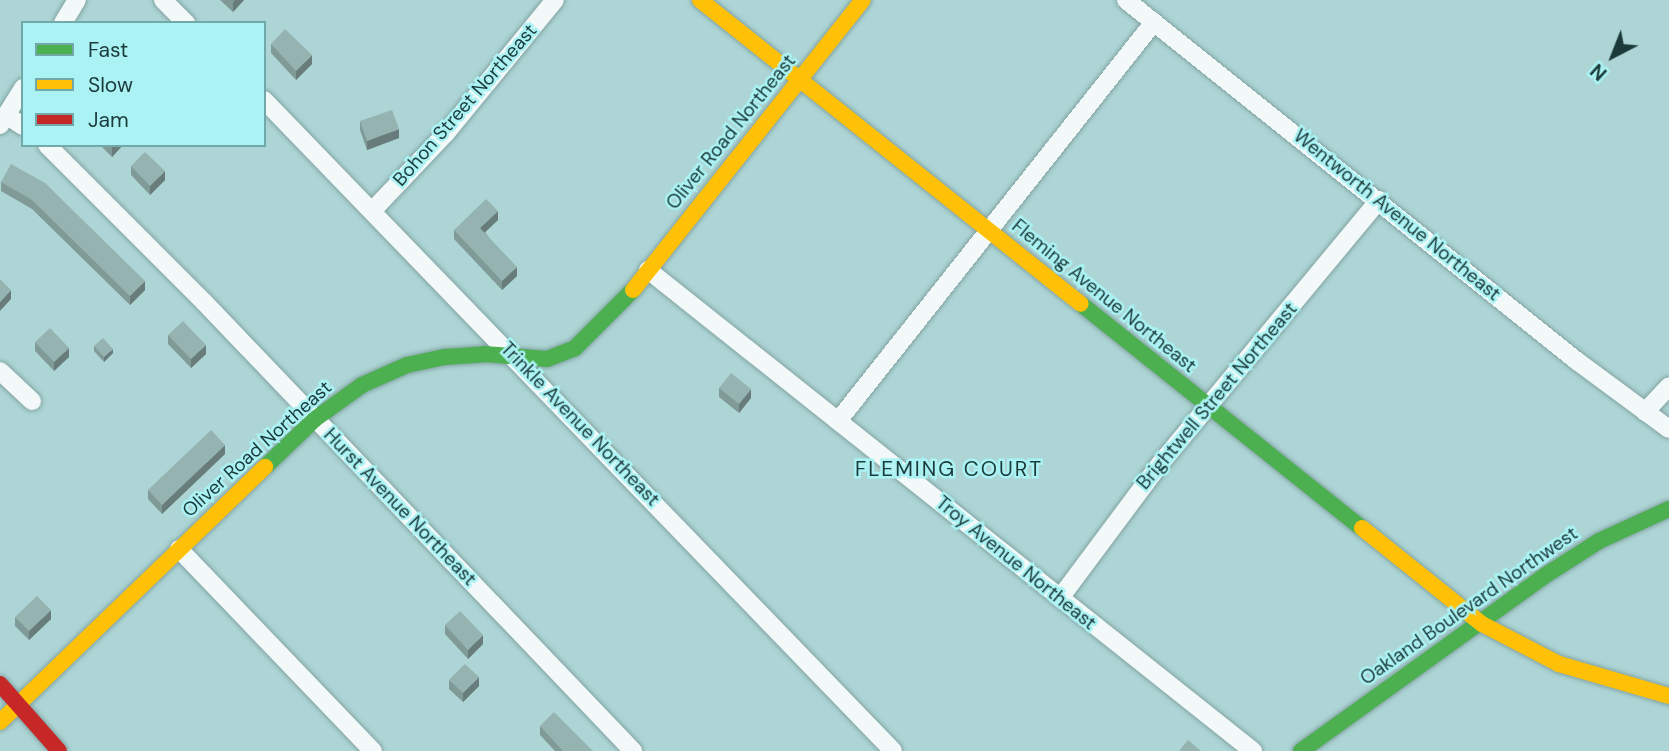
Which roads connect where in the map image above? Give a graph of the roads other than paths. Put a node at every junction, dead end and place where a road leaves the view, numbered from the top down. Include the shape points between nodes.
1 (78, 0) edge
2 (163, 0) edge
3 (555, 0) edge
4 (700, 0) edge
5 (863, 0) edge
6 (1126, 0) edge
7 (64, 21) edge
8 (184, 21) edge
9 (1154, 22) junction
10 (800, 81) junction
11 (21, 91) edge
12 (266, 102) edge
13 (3, 120) edge
14 (21, 125) edge
15 (49, 147) edge
16 (1379, 200) junction
17 (373, 210) junction
18 (987, 230) junction
19 (649, 270) junction
20 (514, 355) junction
21 (0, 370) edge
22 (1669, 386) edge
23 (32, 401) dead end
24 (1210, 407) junction
25 (1645, 412) junction
26 (315, 419) junction
27 (838, 421) junction
28 (1669, 429) edge
29 (1669, 509) edge
30 (179, 548) junction
31 (1060, 598) junction
32 (1482, 624) junction
33 (0, 684) edge
34 (1669, 696) edge
35 (18, 704) junction
36 (0, 722) edge
37 (59, 751) edge
38 (373, 751) edge
39 (633, 751) edge
40 (893, 751) edge
41 (1253, 751) edge
42 (1301, 751) edge

1 - 7 street
2 - 8 street
3 - 17 street, Bohon Street Northeast via 446,133
4 - 10 street, Fleming Avenue Northeast
5 - 10 street, Oliver Road Northeast
6 - 9 street, Wentworth Avenue Northeast
9 - 16 street, Wentworth Avenue Northeast
9 - 18 street
10 - 18 street, Fleming Avenue Northeast
10 - 19 street, Oliver Road Northeast
11 - 13 street
12 - 17 street, Trinkle Avenue Northeast
13 - 14 street
15 - 26 street, Hurst Avenue Northeast
16 - 24 street, Brightwell Street Northeast
16 - 25 street, Wentworth Avenue Northeast
17 - 20 street, Trinkle Avenue Northeast
18 - 24 street, Fleming Avenue Northeast
18 - 27 street
19 - 20 street, Oliver Road Northeast via 604,322 567,354 547,359
19 - 27 street, Troy Avenue Northeast
20 - 26 street, Oliver Road Northeast via 485,354 407,365 362,385
20 - 40 street, Trinkle Avenue Northeast
21 - 23 street
22 - 25 street
24 - 31 street, Brightwell Street Northeast via 1119,516
24 - 32 street, Fleming Avenue Northeast
25 - 28 street, Wentworth Avenue Northeast
26 - 30 street, Oliver Road Northeast
26 - 39 street, Hurst Avenue Northeast
27 - 31 street, Troy Avenue Northeast
29 - 32 street, Oakland Boulevard Northwest via 1599,541 1517,594
30 - 35 street, Oliver Road Northeast
30 - 38 street
31 - 41 street, Troy Avenue Northeast
32 - 34 street, Fleming Avenue Northeast via 1559,664
32 - 42 street, Oakland Boulevard Northwest
33 - 35 street
35 - 36 street, Oliver Road Northeast
35 - 37 street

